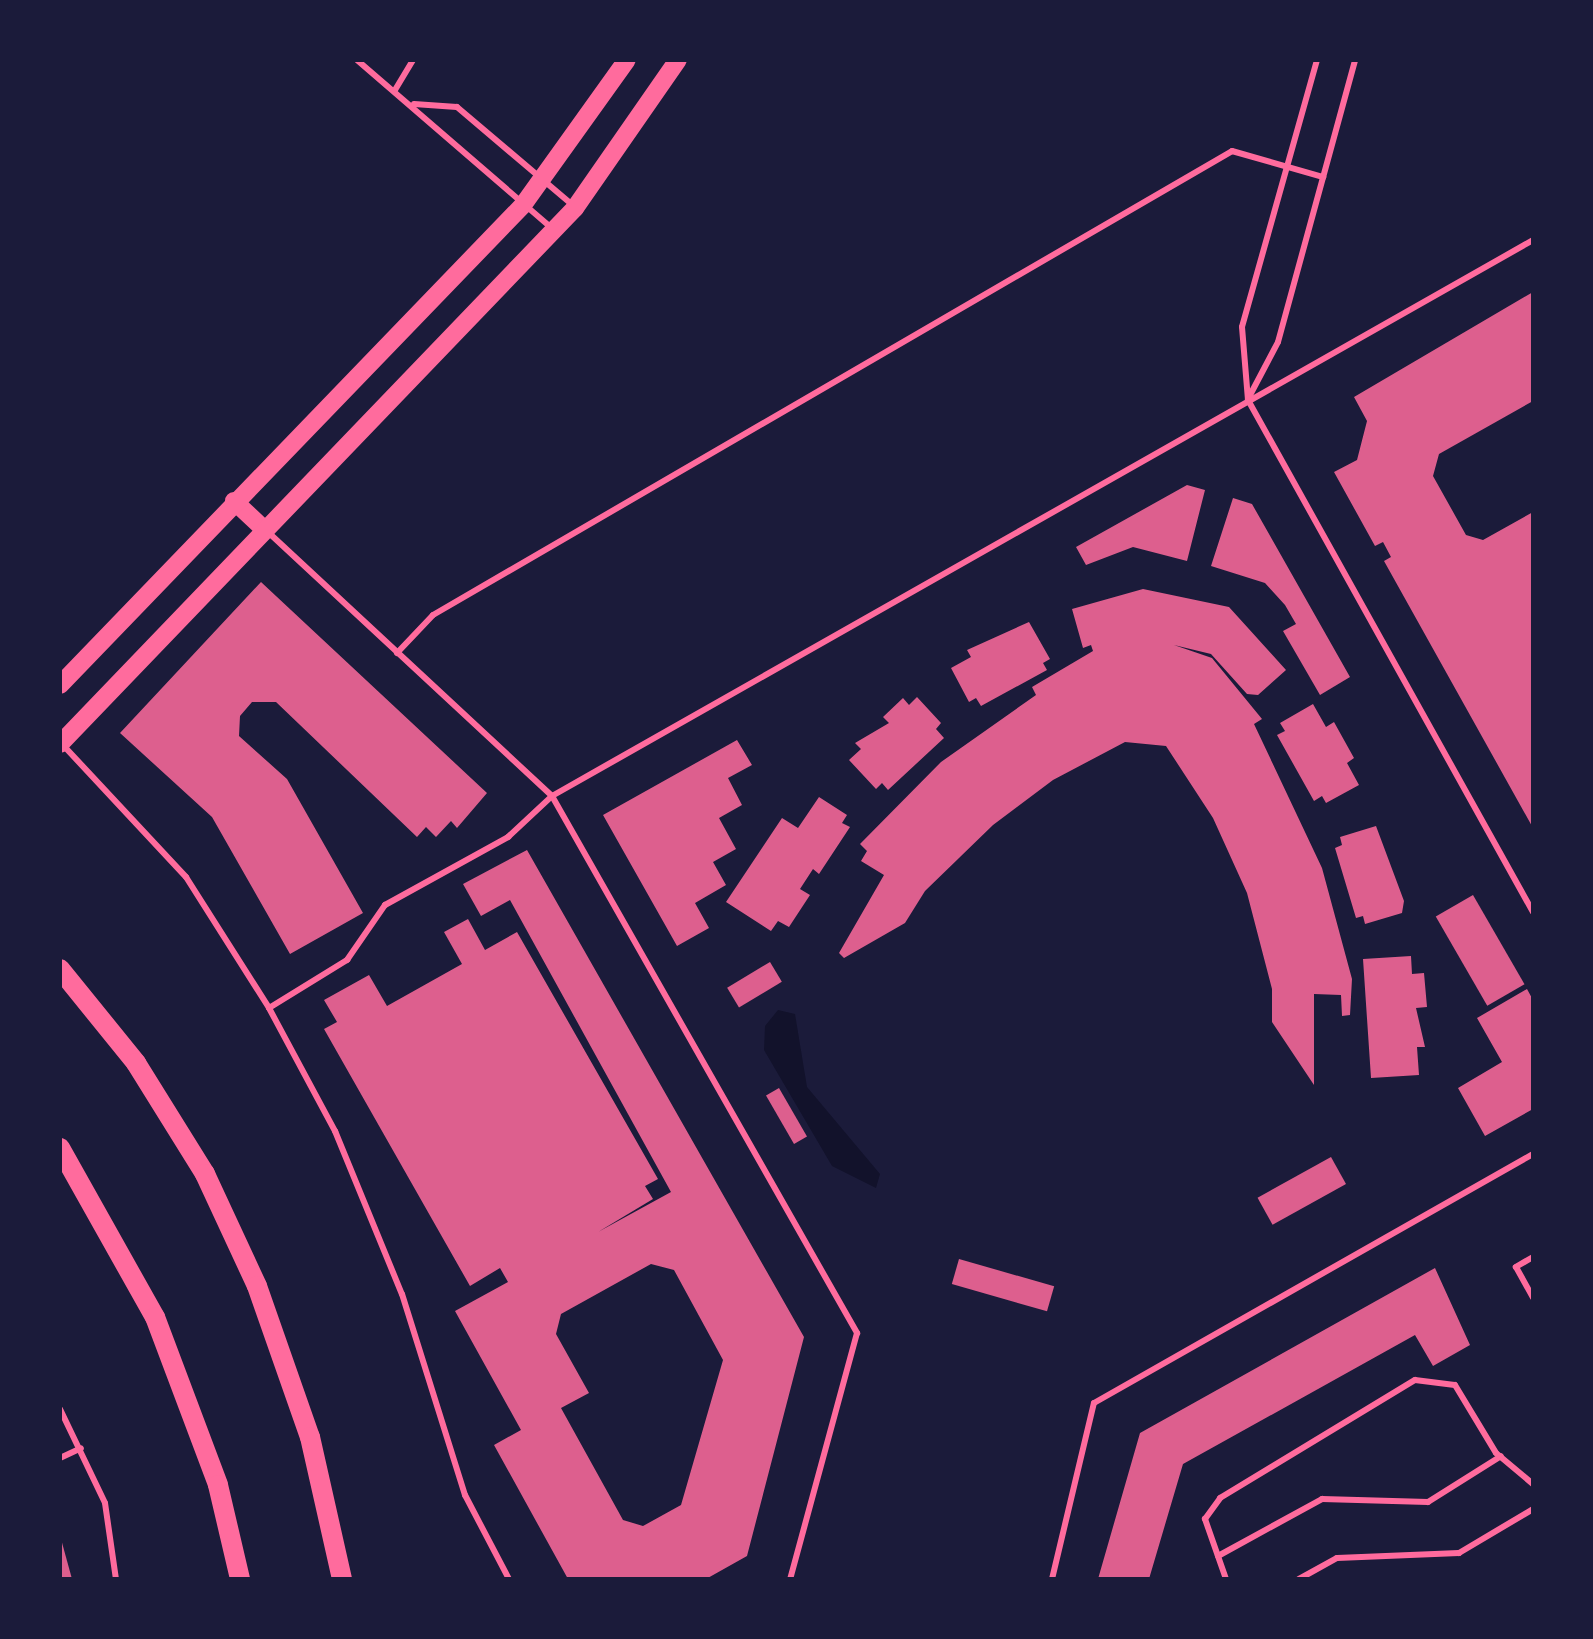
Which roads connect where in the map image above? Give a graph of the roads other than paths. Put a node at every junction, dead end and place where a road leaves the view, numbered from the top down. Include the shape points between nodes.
1 (357, 60) edge
2 (413, 60) edge
3 (627, 60) edge
4 (678, 60) edge
5 (1316, 60) edge
6 (1355, 60) edge
7 (395, 90) junction
8 (413, 104) junction
9 (1287, 167) junction
10 (1322, 178) junction
11 (545, 181) junction
12 (524, 205) junction
13 (575, 208) junction
14 (555, 230) junction
15 (1533, 240) edge
16 (1248, 400) junction
17 (234, 500) junction
18 (265, 530) junction
19 (398, 653) junction
20 (60, 685) edge
21 (60, 743) edge
22 (552, 796) junction
23 (1533, 912) edge
24 (60, 968) edge
25 (270, 1008) junction
26 (60, 1148) edge
27 (1533, 1154) edge
28 (1533, 1257) edge
29 (1533, 1298) edge
30 (60, 1409) edge
31 (81, 1448) junction
32 (1502, 1456) junction
33 (60, 1458) edge
34 (1533, 1484) edge
35 (1533, 1509) edge
36 (1218, 1556) junction
37 (116, 1579) edge
38 (240, 1579) edge
39 (342, 1579) edge
40 (509, 1579) edge
41 (790, 1579) edge
42 (1052, 1579) edge
43 (1226, 1579) edge
44 (1299, 1579) edge

1 - 7 lane
2 - 7 lane
3 - 11 street
4 - 13 street
5 - 9 lane
6 - 10 lane
7 - 8 lane
8 - 11 lane via 457,106
8 - 12 lane
9 - 10 lane
9 - 16 lane via 1242,327
9 - 19 lane via 1232,151 432,616
10 - 16 lane via 1278,342
11 - 12 street
11 - 13 lane
12 - 14 lane
12 - 17 street
13 - 14 street
14 - 18 street
15 - 16 lane
16 - 22 lane
16 - 23 lane
17 - 18 street
17 - 20 street
18 - 19 lane
18 - 21 street
19 - 22 lane
21 - 25 lane via 186,876
22 - 25 lane via 508,836 385,906 347,960
22 - 41 lane via 857,1332
24 - 39 main road via 156,1095 205,1174 257,1286 310,1438
25 - 40 lane via 335,1131 402,1294 465,1495
26 - 38 main road via 168,1348 218,1486
27 - 42 lane via 1094,1403
28 - 29 lane via 1516,1267
30 - 31 lane
31 - 33 lane
31 - 37 lane via 105,1503
32 - 34 lane
32 - 36 lane via 1428,1502 1322,1499
32 - 36 lane via 1455,1385 1415,1380 1220,1498 1205,1519
35 - 44 lane via 1458,1553 1337,1558
36 - 43 lane

